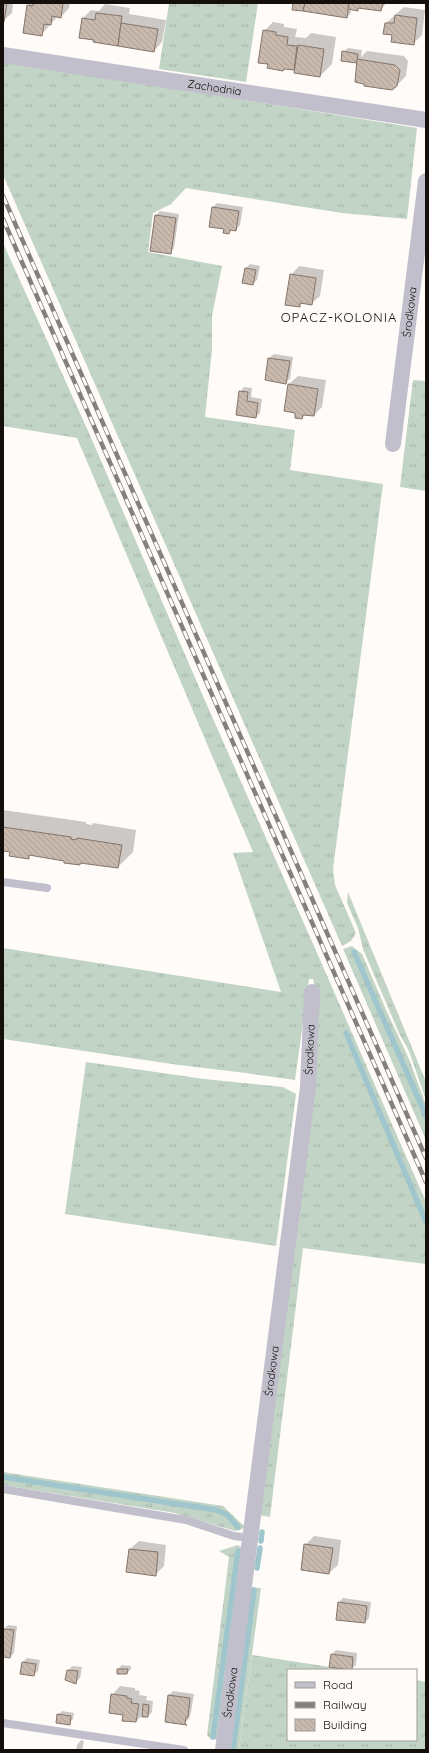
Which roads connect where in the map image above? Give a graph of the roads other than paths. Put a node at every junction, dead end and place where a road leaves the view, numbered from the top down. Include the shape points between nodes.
1 (3, 55) edge
2 (426, 120) edge
3 (426, 181) edge
4 (393, 444) dead end
5 (3, 882) edge
6 (46, 888) dead end
7 (312, 992) dead end
8 (3, 1489) edge
9 (250, 1538) junction
10 (3, 1723) edge
11 (184, 1750) edge
12 (223, 1750) edge

1 - 2 street, Zachodnia
3 - 4 street, Środkowa
5 - 6 lane
7 - 9 street, Środkowa via 308,1087
8 - 9 lane via 186,1520 234,1536
9 - 12 street, Środkowa
10 - 11 lane

